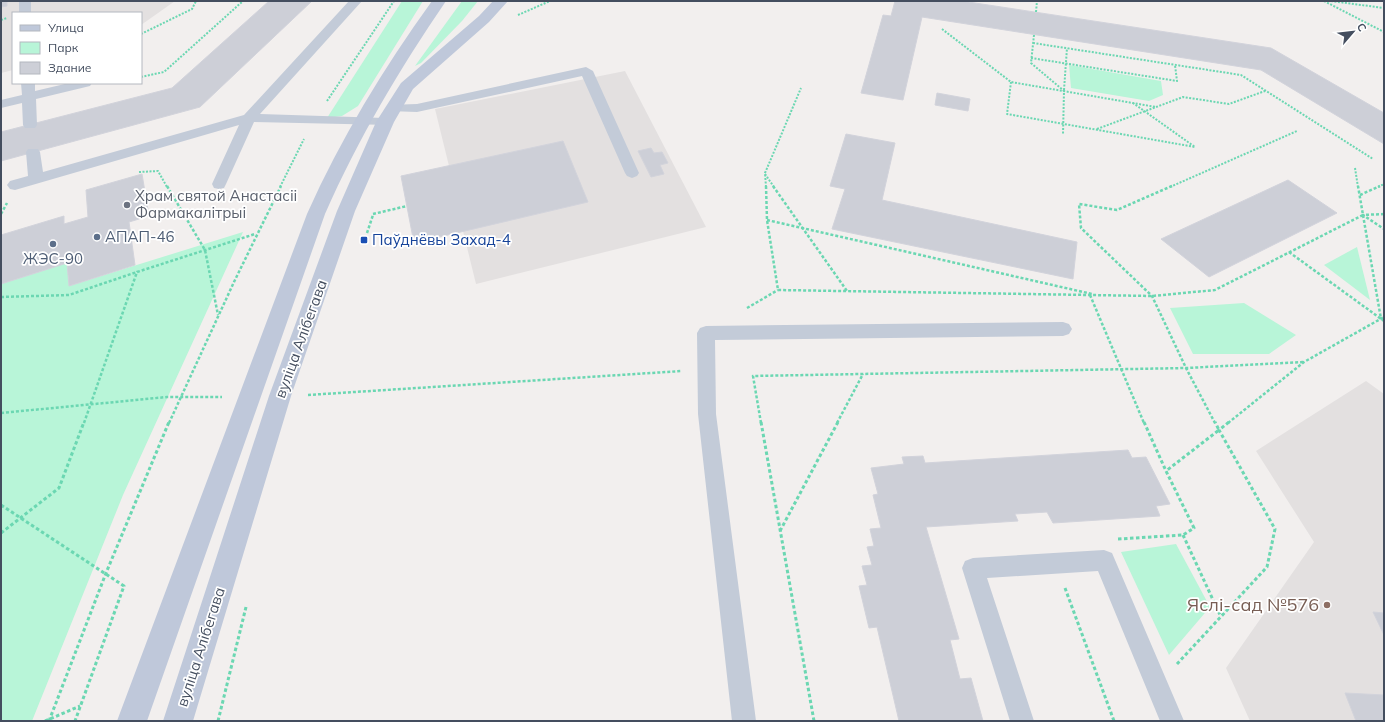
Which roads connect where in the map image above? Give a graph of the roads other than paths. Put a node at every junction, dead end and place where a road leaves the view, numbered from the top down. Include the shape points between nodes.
1 (25, 1) edge
2 (356, 1) edge
3 (439, 1) edge
4 (501, 1) edge
5 (25, 12) edge
6 (28, 84) edge
7 (81, 84) edge
8 (28, 98) junction
9 (1, 104) edge
10 (389, 115) junction
11 (249, 118) junction
12 (361, 122) junction
13 (30, 125) dead end
14 (33, 152) dead end
15 (632, 173) dead end
16 (36, 179) junction
17 (219, 184) dead end
18 (16, 185) dead end
19 (1063, 329) dead end
20 (132, 721) edge
21 (178, 721) edge
22 (744, 721) edge
23 (1022, 721) edge
24 (1172, 721) edge

1 - 5 lane
2 - 11 lane
3 - 12 main road, вуліца Алібегава via 392,69
4 - 10 main road, вуліца Алібегава via 407,86
6 - 8 lane
7 - 8 lane
8 - 9 lane
8 - 13 lane
10 - 12 lane
10 - 15 lane via 586,70
10 - 21 main road, вуліца Алібегава via 346,211 280,396
11 - 12 lane
11 - 16 lane
11 - 17 lane
12 - 20 main road, вуліца Алібегава via 316,214
14 - 16 lane
16 - 18 lane
19 - 22 lane via 706,333 707,414
23 - 24 lane via 973,568 1104,560

